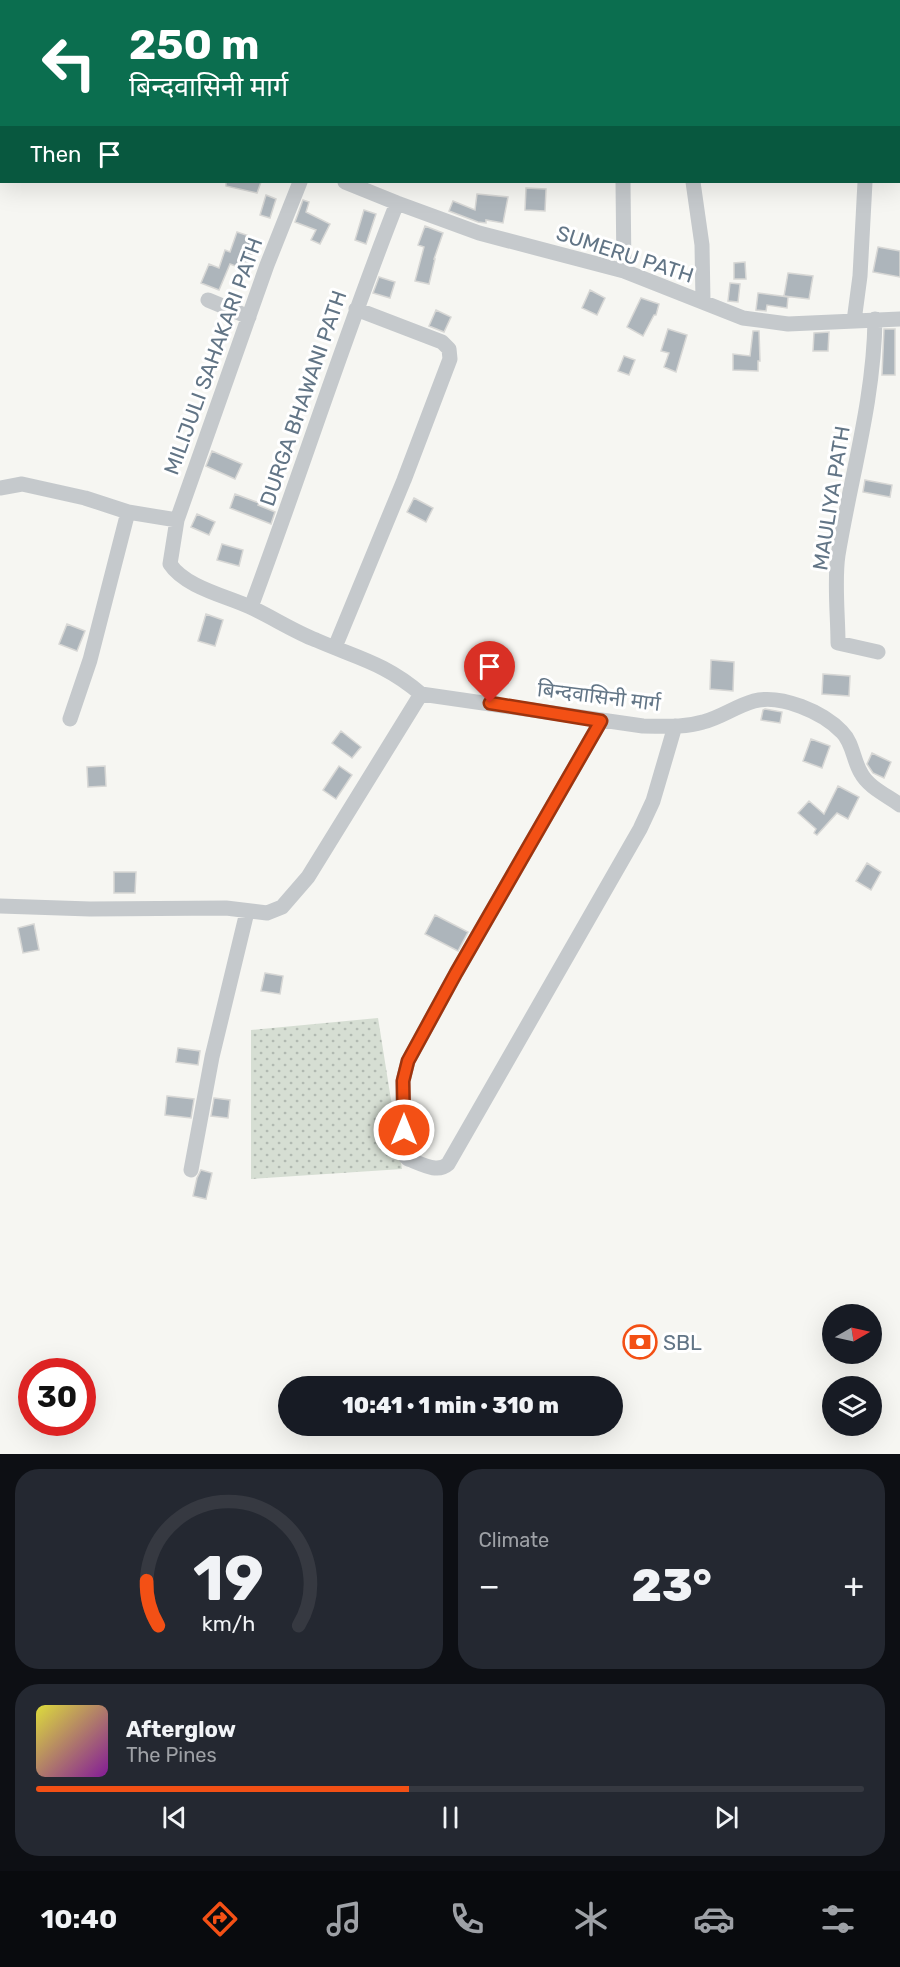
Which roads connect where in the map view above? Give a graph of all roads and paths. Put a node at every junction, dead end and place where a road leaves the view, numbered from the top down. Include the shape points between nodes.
1 (300, 183) edge
2 (347, 183) edge
3 (623, 183) edge
4 (693, 183) edge
5 (865, 183) edge
6 (397, 204) junction
7 (624, 271) junction
8 (208, 300) dead end
9 (703, 301) junction
10 (356, 309) junction
11 (249, 317) junction
12 (875, 319) junction
13 (900, 320) edge
14 (854, 321) junction
15 (0, 488) edge
16 (128, 512) junction
17 (177, 520) junction
18 (250, 607) junction
19 (335, 647) junction
20 (878, 652) dead end
21 (422, 694) junction
22 (70, 719) dead end
23 (601, 721) junction
24 (675, 726) junction
25 (900, 805) edge
26 (0, 906) edge
27 (247, 912) junction
28 (190, 1170) dead end

1 - 11 street, MILIJULI SAHAKARI PATH
2 - 6 street, SUMERU PATH
3 - 7 street
4 - 9 street via 702,245
5 - 14 street
6 - 7 street, SUMERU PATH via 479,233
6 - 10 street, DURGA BHAWANI PATH
7 - 9 street, SUMERU PATH
8 - 11 street
9 - 14 street, SUMERU PATH via 753,321
10 - 18 street, DURGA BHAWANI PATH
10 - 19 street via 442,342 450,349 450,359
11 - 17 street, MILIJULI SAHAKARI PATH
12 - 13 street, SUMERU PATH
12 - 14 street, SUMERU PATH
12 - 20 street, MAULIYA PATH via 875,355 863,436 838,558 838,643
15 - 16 street via 22,484
16 - 17 street
16 - 22 street via 90,660
17 - 18 street, MILIJULI SAHAKARI PATH via 170,564 179,574 211,592
18 - 19 street
19 - 21 street via 386,668
21 - 23 street, बिन्दवासिनी मार्ग
21 - 27 street via 296,893 275,911
23 - 24 street, बिन्दवासिनी मार्ग
23 - 24 street via 408,1061 403,1081 403,1149 408,1159 436,1169 448,1164 640,829 653,801
24 - 25 street, बिन्दवासिनी मार्ग via 703,722 754,701 784,700 843,733 860,773
26 - 27 street via 226,908
27 - 28 street

